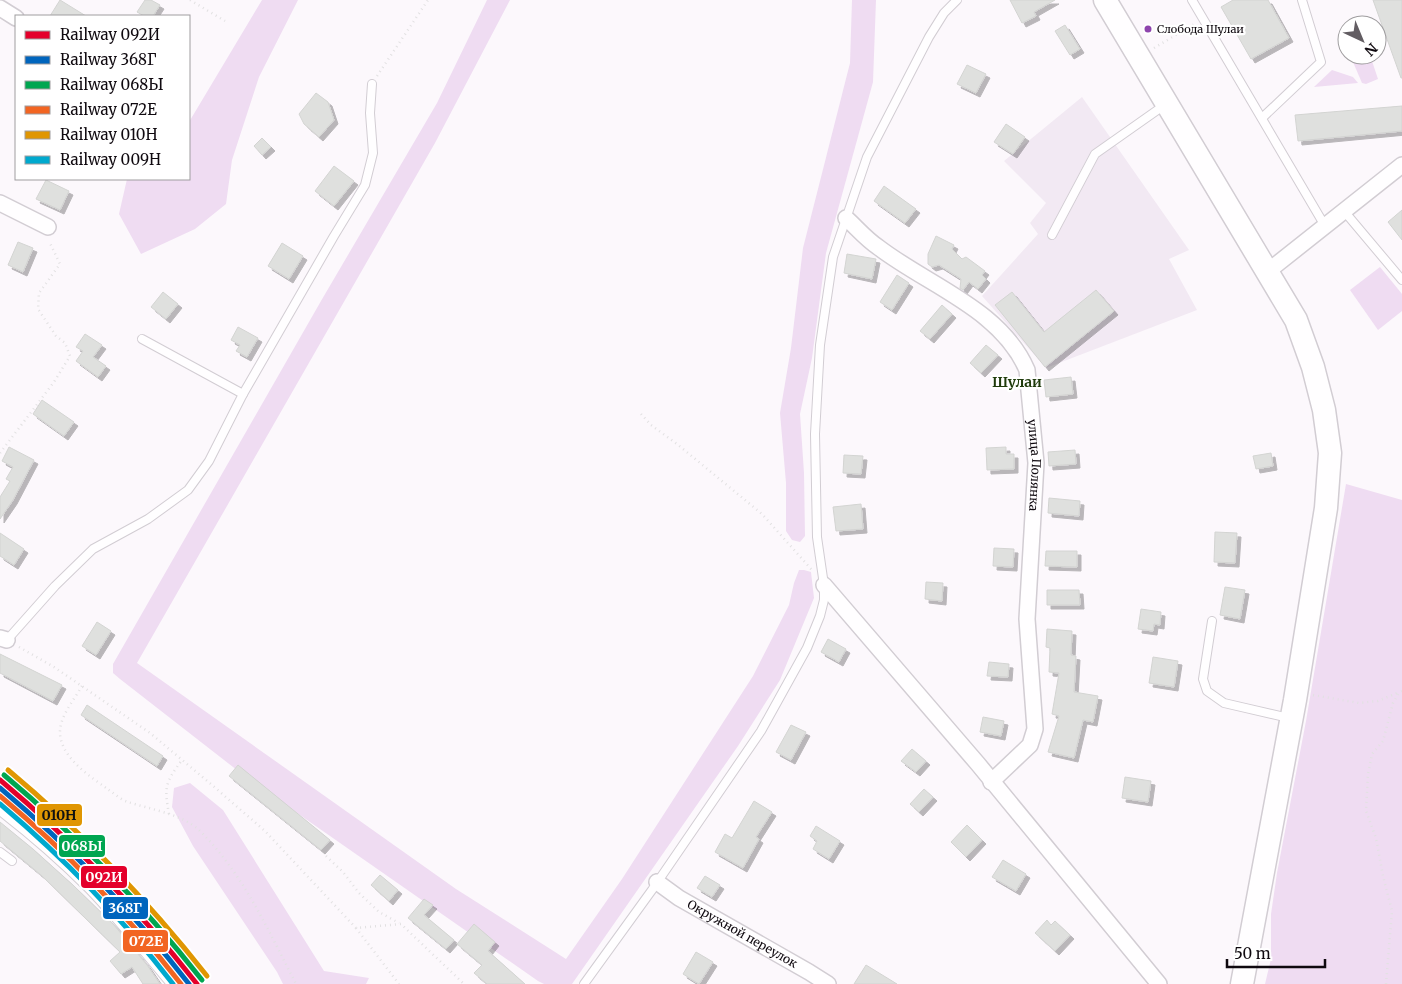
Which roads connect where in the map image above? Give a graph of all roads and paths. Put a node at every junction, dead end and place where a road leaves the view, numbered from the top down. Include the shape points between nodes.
1 (190, 0) edge
2 (428, 0) edge
3 (957, 0) edge
4 (1105, 0) edge
5 (1192, 0) edge
6 (1302, 0) edge
7 (0, 8) edge
8 (15, 17) edge
9 (1204, 18) junction
10 (225, 22) dead end
11 (1140, 56) junction
12 (372, 84) joint
13 (1167, 103) junction
14 (1262, 118) junction
15 (1402, 165) edge
16 (0, 202) edge
17 (1344, 211) junction
18 (846, 218) junction
19 (1325, 226) junction
20 (48, 227) joint
21 (1052, 235) dead end
22 (1267, 272) junction
23 (1402, 280) edge
24 (142, 339) dead end
25 (243, 394) junction
26 (641, 414) dead end
27 (0, 453) edge
28 (824, 585) junction
29 (1212, 621) dead end
30 (3, 639) edge
31 (82, 686) junction
32 (1400, 692) edge
33 (1296, 693) junction
34 (1291, 718) junction
35 (182, 760) junction
36 (991, 782) junction
37 (0, 811) edge
38 (169, 814) junction
39 (0, 852) edge
40 (326, 856) dead end
41 (12, 861) dead end
42 (657, 882) junction
43 (401, 924) junction
44 (356, 928) junction
45 (171, 984) edge
46 (296, 984) edge
47 (399, 984) edge
48 (464, 984) edge
49 (584, 984) edge
50 (828, 984) edge
51 (1159, 984) edge
52 (1242, 984) edge
53 (1386, 984) edge

1 - 10 path
2 - 12 path
3 - 18 lane via 944,13 929,37 867,157
4 - 11 street
5 - 9 lane
6 - 14 lane via 1322,62
7 - 8 street
9 - 11 path
9 - 14 lane
11 - 13 street
12 - 25 lane via 373,153 365,184
13 - 21 lane via 1095,154
13 - 22 street
14 - 19 lane
15 - 17 street
16 - 20 street
17 - 19 street
17 - 23 lane
18 - 28 lane via 833,257 820,345 815,434 816,503
18 - 36 street, улица Полянка via 877,247 952,294 994,326 1013,345 1027,370 1036,464 1027,619 1036,729 1030,745
19 - 22 street
20 - 27 path via 50,242 60,264 39,293 38,309 56,336 65,343 70,356
22 - 33 street via 1296,320 1313,367 1330,453 1326,508
24 - 25 lane
25 - 30 lane via 209,461 188,490 148,519 93,548
26 - 28 path via 762,514
28 - 36 street
28 - 42 lane via 824,600 807,648 761,731
29 - 34 lane via 1203,679 1207,691 1224,703
30 - 31 path
31 - 35 path via 150,733
31 - 38 path via 62,721 60,734 69,754 84,772 125,801
32 - 33 path via 1378,701 1359,703
32 - 53 path via 1393,703 1383,740 1372,754 1366,811 1376,838 1392,911
33 - 34 street
34 - 52 street
35 - 38 path via 171,775 165,792
35 - 44 path via 265,831
36 - 51 street
37 - 45 lane via 89,889
38 - 46 path via 194,825 223,856 240,879
39 - 41 lane
40 - 43 path via 379,912
42 - 49 lane
42 - 50 street, Окружной переулок
43 - 44 path
43 - 48 path
44 - 47 path

